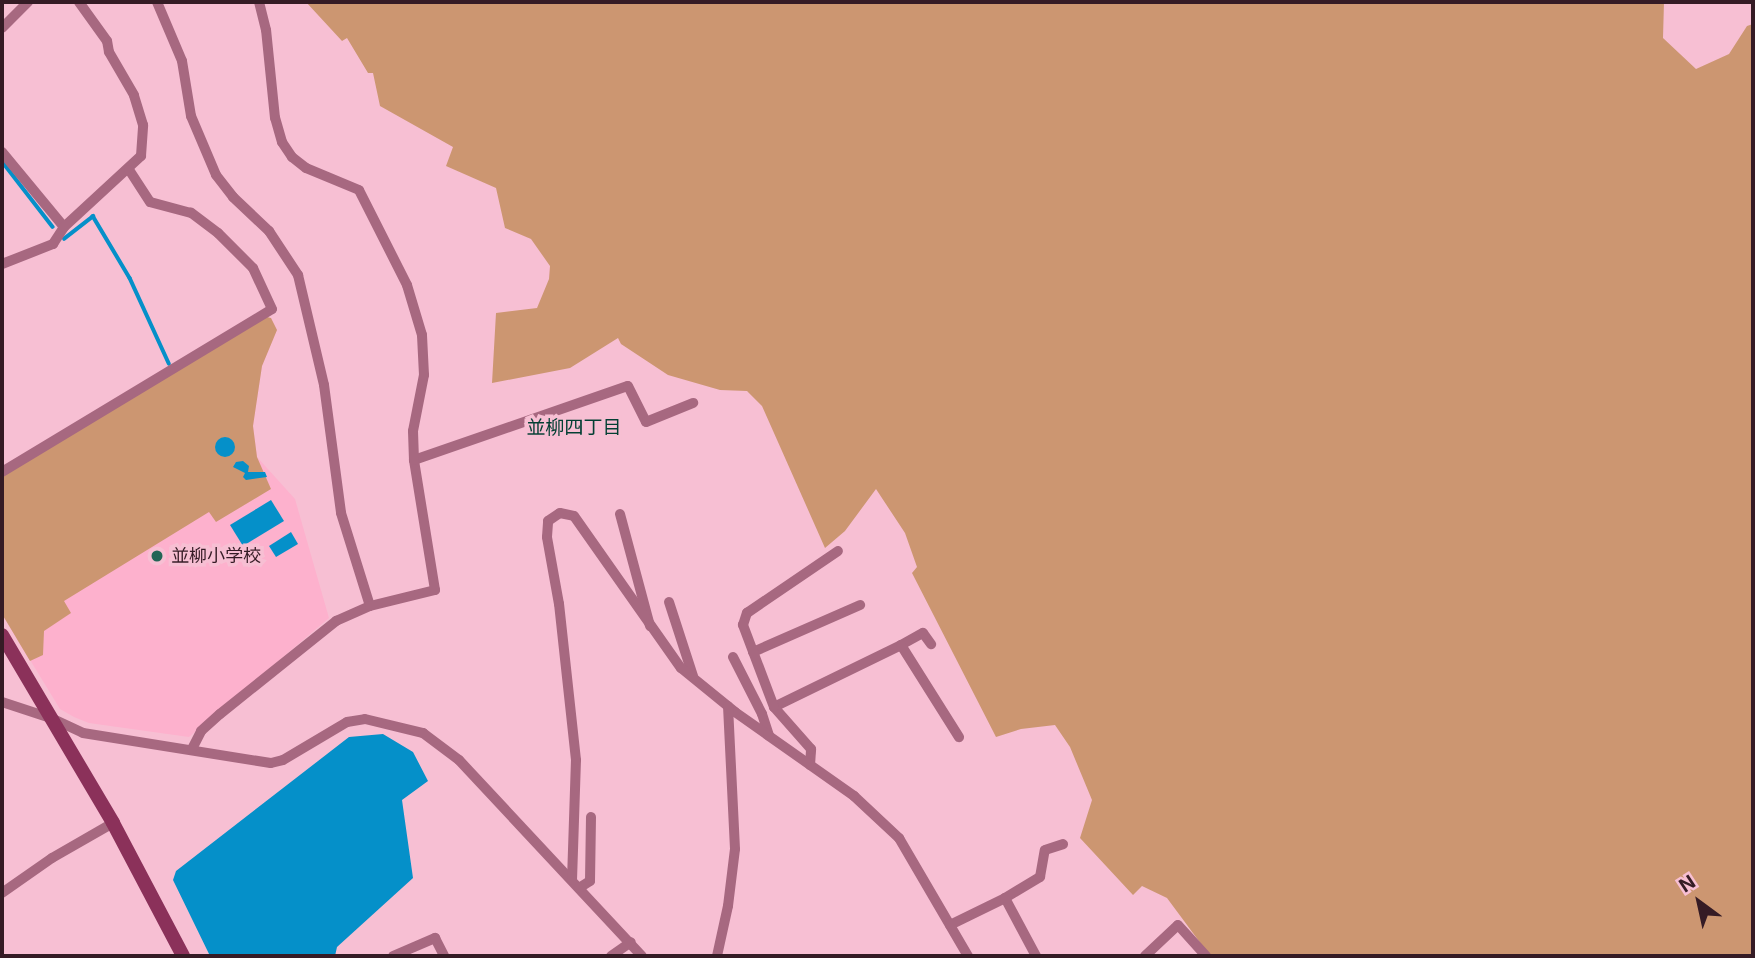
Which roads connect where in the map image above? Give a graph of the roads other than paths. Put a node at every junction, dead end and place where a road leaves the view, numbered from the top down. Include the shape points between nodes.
1 (28, 2) edge
2 (79, 2) edge
3 (157, 2) edge
4 (259, 2) edge
5 (2, 29) edge
6 (2, 152) edge
7 (129, 170) junction
8 (64, 227) junction
9 (2, 264) edge
10 (693, 403) dead end
11 (414, 460) junction
12 (2, 472) edge
13 (620, 514) dead end
14 (838, 551) dead end
15 (670, 602) dead end
16 (860, 605) dead end
17 (370, 606) junction
18 (650, 628) junction
19 (2, 635) edge
20 (931, 643) dead end
21 (901, 645) junction
22 (753, 652) junction
23 (733, 657) dead end
24 (693, 678) junction
25 (2, 702) edge
26 (728, 706) junction
27 (774, 707) junction
28 (51, 718) junction
29 (769, 736) junction
30 (959, 737) dead end
31 (192, 749) junction
32 (810, 765) junction
33 (591, 817) dead end
34 (113, 823) junction
35 (1063, 844) dead end
36 (576, 884) junction
37 (2, 893) edge
38 (1005, 898) junction
39 (950, 925) junction
40 (631, 942) junction
41 (183, 956) edge
42 (393, 956) edge
43 (444, 956) edge
44 (611, 956) edge
45 (642, 956) edge
46 (717, 956) edge
47 (968, 956) edge
48 (1036, 956) edge
49 (1145, 956) edge
50 (1206, 956) edge

1 - 5 street
2 - 7 street via 107,41 134,95 143,125 141,156
3 - 17 street via 182,61 191,116 216,175 269,231 298,275 324,385 341,513
4 - 11 street via 282,142 306,168 359,190 407,285 422,335 424,375 413,432
6 - 8 street
7 - 8 street
7 - 12 street via 150,202 191,213 218,233 253,268 272,309
8 - 9 street via 53,244
10 - 11 street via 646,422 628,386
11 - 17 street via 435,590
13 - 18 street
14 - 22 street via 747,613 743,625
15 - 24 street
16 - 22 street
17 - 31 street via 336,621 287,658 201,731
18 - 24 street
18 - 36 street via 574,516 560,513 548,521 576,760
19 - 28 street
20 - 21 street via 923,633
21 - 27 street
21 - 30 street
22 - 27 street
23 - 29 street
24 - 26 street
25 - 28 street
26 - 29 street
26 - 46 street via 735,849
27 - 32 street via 811,749
28 - 31 street via 83,733
28 - 34 street
29 - 32 street
31 - 36 street via 271,763 348,722 365,719 423,733 459,760
32 - 39 street via 877,815 899,838
33 - 36 street via 590,881
34 - 37 street
34 - 41 street
35 - 38 street via 1045,850 1040,877
36 - 40 street
38 - 39 street
38 - 48 street
39 - 47 street
40 - 44 street
40 - 45 street
42 - 43 street via 435,938
49 - 50 street via 1178,925

